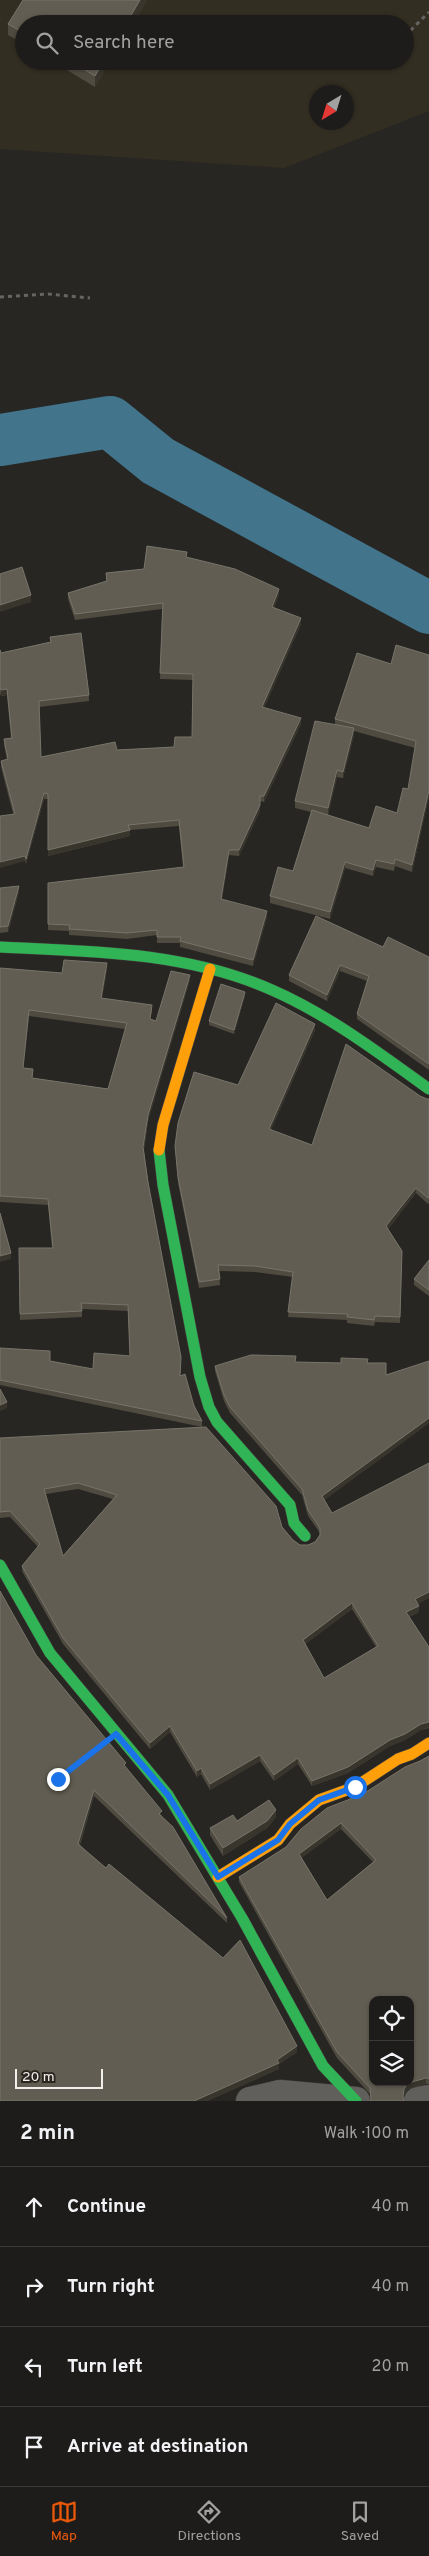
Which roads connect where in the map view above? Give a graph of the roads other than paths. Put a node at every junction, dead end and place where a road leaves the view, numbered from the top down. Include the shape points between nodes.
1 (0, 947) edge
2 (210, 969) junction
3 (429, 1089) edge
4 (305, 1536) dead end
5 (0, 1565) edge
6 (429, 1743) edge
7 (218, 1877) junction
8 (429, 2100) edge
9 (250, 2101) edge
10 (356, 2101) edge
11 (418, 2101) edge

1 - 2 street via 141,956
2 - 3 street via 248,980 345,1029
2 - 4 street via 163,1125 159,1151 163,1185 200,1377 209,1407 223,1429 290,1505 294,1523
5 - 7 street via 50,1653 168,1795
6 - 7 street via 355,1787 319,1800 290,1824 278,1840
7 - 10 street via 323,2066
8 - 11 street
9 - 10 street via 280,2094

